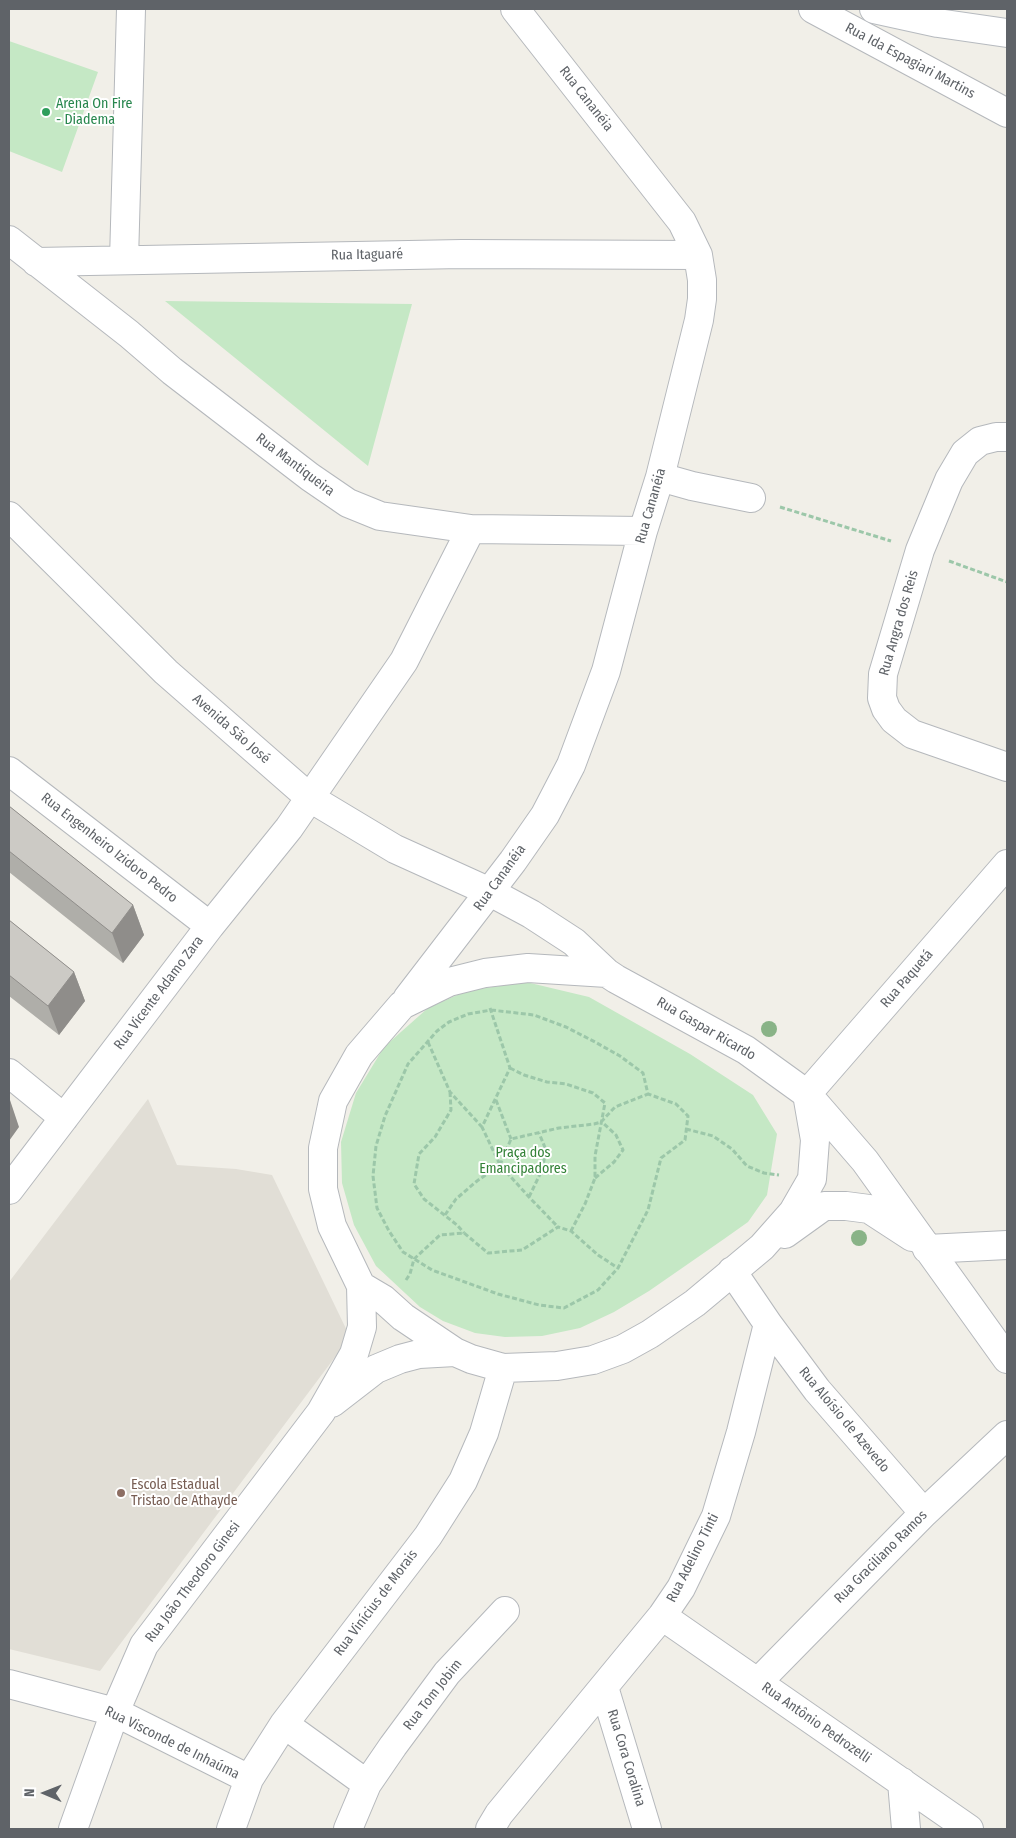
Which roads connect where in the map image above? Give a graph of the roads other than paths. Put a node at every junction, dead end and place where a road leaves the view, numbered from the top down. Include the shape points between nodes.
1 (131, 9) edge
2 (515, 9) edge
3 (813, 9) edge
4 (874, 9) edge
5 (963, 9) edge
6 (1007, 29) edge
7 (1007, 33) edge
8 (1007, 113) edge
9 (9, 240) edge
10 (698, 255) junction
11 (124, 260) junction
12 (36, 262) junction
13 (1007, 437) edge
14 (660, 477) junction
15 (751, 498) road end
16 (9, 516) edge
17 (470, 529) junction
18 (643, 531) junction
19 (1007, 767) edge
20 (9, 771) edge
21 (310, 798) junction
22 (1007, 864) edge
23 (490, 892) junction
24 (210, 926) junction
25 (607, 973) junction
26 (402, 1005) junction
27 (9, 1073) edge
28 (807, 1094) junction
29 (64, 1118) junction
30 (9, 1190) edge
31 (1007, 1245) edge
32 (762, 1247) junction
33 (927, 1249) junction
34 (732, 1272) junction
35 (361, 1286) junction
36 (768, 1324) junction
37 (455, 1352) junction
38 (1007, 1359) edge
39 (503, 1368) junction
40 (320, 1412) junction
41 (1007, 1435) edge
42 (924, 1513) junction
43 (505, 1611) dead end
44 (662, 1616) junction
45 (758, 1682) junction
46 (9, 1684) edge
47 (604, 1687) junction
48 (115, 1712) junction
49 (284, 1724) junction
50 (249, 1779) junction
51 (902, 1782) junction
52 (367, 1784) junction
53 (73, 1829) edge
54 (231, 1829) edge
55 (348, 1829) edge
56 (490, 1829) edge
57 (647, 1829) edge
58 (906, 1829) edge
59 (969, 1829) edge

1 - 11 street
2 - 10 street, Rua Cananéia via 682,222
3 - 8 street, Rua Ida Espagiari Martins
4 - 7 street
5 - 6 street
9 - 12 street, Rua Mantiqueira
10 - 11 street, Rua Itaguaré via 462,254
10 - 14 street, Rua Cananéia via 702,280 699,320
11 - 12 street, Rua Itaguaré
12 - 17 street, Rua Mantiqueira via 129,334 172,372 348,503 380,516
13 - 19 street, Rua Angra dos Reis via 980,441 965,453 949,480 920,550 883,674 882,698 894,720 912,734
14 - 15 street
14 - 18 street, Rua Cananéia
16 - 21 street, Avenida São José via 166,672
17 - 18 street, Rua Mantiqueira
17 - 21 street, Rua Vicente Adamo Zara via 404,661
18 - 23 street, Rua Cananéia via 606,671 571,765 545,815
20 - 24 street, Rua Engenheiro Izidoro Pedro
21 - 23 street, Avenida São José via 395,849
21 - 24 street, Rua Vicente Adamo Zara
22 - 28 street, Rua Paquetá
23 - 25 street, Rua Gaspar Ricardo via 574,942
23 - 26 street, Rua Cananéia
24 - 29 street, Rua Vicente Adamo Zara
25 - 26 street via 528,968 484,973 449,982
25 - 28 street, Rua Gaspar Ricardo via 746,1050
26 - 35 street, Rua Cananéia via 355,1062 333,1102 323,1148 323,1189 332,1226
27 - 29 street
28 - 32 street via 815,1140 812,1179 793,1212
28 - 33 street, Rua Gaspar Ricardo via 866,1161
29 - 30 street, Rua Vicente Adamo Zara
31 - 33 street
32 - 33 street, Rua Gaspar Ricardo via 824,1206 846,1206 869,1208
32 - 34 street
33 - 38 street, Rua Gaspar Ricardo
34 - 36 street
34 - 39 street via 696,1303 623,1349 593,1360 557,1366
35 - 37 street
35 - 40 street, Rua João Theodoro Ginesi via 362,1327 354,1354
36 - 42 street, Rua Aloísio de Azevedo via 817,1390
36 - 44 street, Rua Adelino Tinti via 716,1516 681,1588
37 - 39 street
37 - 40 street, Rua João Theodoro Ginesi via 419,1354 376,1369
39 - 49 street, Rua Vinícius de Morais via 484,1433 463,1481 428,1536
40 - 48 street, Rua João Theodoro Ginesi via 144,1645
41 - 42 street, Rua Graciliano Ramos
42 - 45 street, Rua Graciliano Ramos
43 - 52 street, Rua Tom Jobim via 447,1673
44 - 45 street, Rua Antônio Pedrozelli
44 - 47 street, Rua Adelino Tinti
45 - 51 street, Rua Antônio Pedrozelli
46 - 48 street, Rua Visconde de Inhaúma
47 - 56 street, Rua Adelino Tinti
47 - 57 street, Rua Cora Coralina
48 - 50 street, Rua Visconde de Inhaúma
48 - 53 street, Rua João Theodoro Ginesi
49 - 50 street, Rua Vinícius de Morais
49 - 52 street
50 - 54 street, Rua Vinícius de Morais
51 - 58 street
51 - 59 street, Rua Antônio Pedrozelli
52 - 55 street, Rua Tom Jobim

